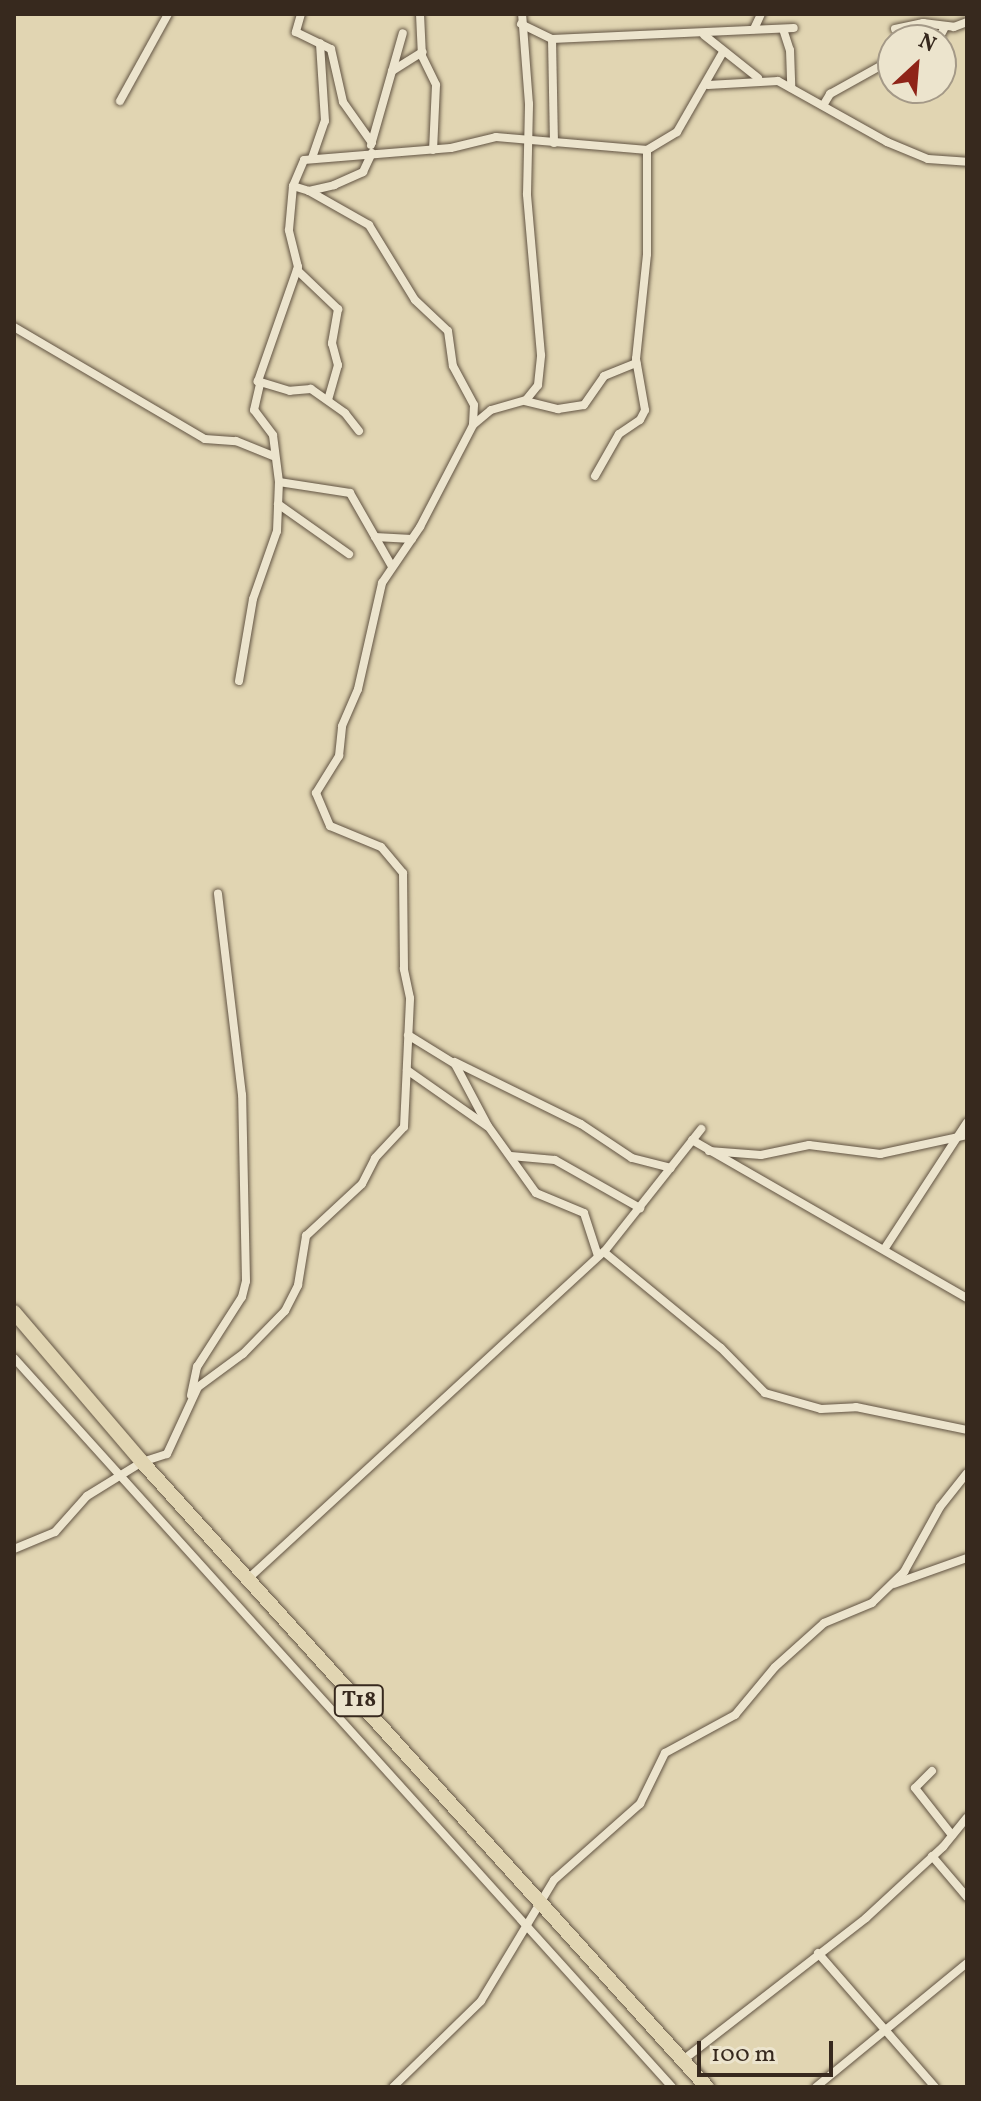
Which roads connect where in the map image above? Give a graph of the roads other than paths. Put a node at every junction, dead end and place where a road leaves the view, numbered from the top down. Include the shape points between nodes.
1 (168, 14) edge
2 (301, 14) edge
3 (420, 14) edge
4 (522, 14) edge
5 (761, 14) edge
6 (521, 24) junction
7 (794, 28) dead end
8 (754, 29) junction
9 (783, 29) junction
10 (403, 33) dead end
11 (704, 35) junction
12 (552, 39) junction
13 (320, 43) junction
14 (422, 52) junction
15 (723, 52) junction
16 (877, 68) edge
17 (391, 71) junction
18 (759, 79) junction
19 (708, 85) junction
20 (791, 88) junction
21 (120, 101) dead end
22 (824, 104) junction
23 (529, 136) junction
24 (372, 143) junction
25 (554, 143) junction
26 (433, 150) junction
27 (647, 150) junction
28 (370, 153) junction
29 (312, 158) junction
30 (967, 162) edge
31 (293, 186) junction
32 (309, 191) junction
33 (297, 270) junction
34 (14, 327) edge
35 (636, 363) junction
36 (260, 385) junction
37 (328, 400) junction
38 (525, 401) junction
39 (473, 425) junction
40 (359, 431) dead end
41 (273, 456) junction
42 (595, 476) dead end
43 (279, 482) junction
44 (278, 504) junction
45 (375, 537) junction
46 (412, 539) junction
47 (349, 554) dead end
48 (391, 565) junction
49 (239, 681) dead end
50 (218, 893) dead end
51 (408, 1035) junction
52 (449, 1058) junction
53 (407, 1070) junction
54 (967, 1122) edge
55 (488, 1126) junction
56 (701, 1129) dead end
57 (962, 1137) edge
58 (692, 1140) junction
59 (708, 1150) junction
60 (511, 1156) junction
61 (671, 1168) junction
62 (640, 1208) junction
63 (885, 1248) junction
64 (601, 1254) junction
65 (967, 1298) edge
66 (14, 1312) edge
67 (14, 1358) edge
68 (191, 1399) junction
69 (967, 1430) edge
70 (142, 1462) junction
71 (967, 1473) edge
72 (119, 1479) junction
73 (14, 1549) edge
74 (967, 1558) edge
75 (250, 1577) junction
76 (890, 1585) junction
77 (932, 1771) dead end
78 (967, 1817) edge
79 (952, 1835) junction
80 (932, 1856) junction
81 (967, 1897) edge
82 (542, 1899) junction
83 (525, 1928) junction
84 (818, 1953) junction
85 (967, 1963) edge
86 (884, 2028) junction
87 (683, 2060) junction
88 (393, 2087) edge
89 (672, 2087) edge
90 (707, 2087) edge
91 (816, 2087) edge
92 (935, 2087) edge

1 - 21 street
2 - 13 street via 296,32
3 - 14 street
4 - 6 street
5 - 8 street
6 - 12 street
6 - 23 street
7 - 9 street
8 - 9 street
8 - 11 street
9 - 20 street via 790,50
10 - 17 street
11 - 12 street
11 - 15 street
12 - 25 street
13 - 24 street via 331,49 343,102
13 - 29 street via 325,121
14 - 17 street
14 - 26 street via 436,85
15 - 18 street
15 - 19 street
16 - 22 street via 830,94
17 - 24 street
18 - 19 street
18 - 20 street
19 - 27 street via 686,109 677,132
20 - 22 street
22 - 30 street via 925,158
23 - 25 street
23 - 26 street
23 - 38 street via 527,194 541,355 538,385
24 - 28 street
25 - 27 street
26 - 28 street
27 - 35 street via 647,254
28 - 29 street
28 - 32 street via 363,172
29 - 31 street via 300,165
31 - 32 street
31 - 33 street via 289,230
32 - 39 street via 369,225 415,300 448,331 453,366 474,405
33 - 36 street
33 - 37 street via 338,309 332,343 338,365
34 - 41 street via 207,440 236,441
35 - 38 street via 604,376 584,405 558,409
35 - 42 street via 645,411 619,434
36 - 37 street via 311,389
36 - 41 street via 254,410 272,432
37 - 40 street
38 - 39 street via 491,410
39 - 46 street
41 - 43 street
43 - 44 street
43 - 45 street via 350,493
44 - 47 street
44 - 49 street via 275,547 253,599
45 - 46 street
45 - 48 street
46 - 48 street
48 - 51 street via 377,596 339,756 316,793 330,826 381,847 403,873
50 - 68 street via 242,1095 246,1281 242,1297 197,1367
51 - 52 street
51 - 53 street
52 - 55 street
52 - 61 street via 581,1124 632,1158
53 - 55 street
53 - 68 street via 407,1117 399,1138 375,1158 362,1184 306,1236 298,1285 285,1311
54 - 57 street
55 - 60 street
56 - 58 street
57 - 59 street via 879,1155 809,1145 761,1155
57 - 63 street
58 - 59 street
58 - 61 street
59 - 63 street
60 - 62 street via 555,1160
60 - 64 street via 539,1196 584,1213
61 - 62 street
62 - 64 street
63 - 65 street
64 - 69 street via 721,1348 765,1393 821,1409 856,1407
64 - 75 street
66 - 70 highway, T18
67 - 72 street
68 - 70 street via 167,1454
70 - 72 street
70 - 75 highway, T18
71 - 76 street via 940,1507 904,1572
72 - 73 street via 77,1504 55,1532
72 - 83 street
74 - 76 street
75 - 82 highway, T18 via 314,1654
76 - 82 street via 865,1608 824,1623 775,1667 735,1715 665,1753 640,1804 559,1874
77 - 79 street via 915,1788
78 - 79 street
79 - 80 street
80 - 81 street
80 - 84 street via 866,1918
82 - 83 street
82 - 87 highway, T18
83 - 88 street via 481,2001
83 - 89 street
84 - 86 street
84 - 87 street
85 - 86 street
86 - 91 street
86 - 92 street
87 - 90 highway, T18

